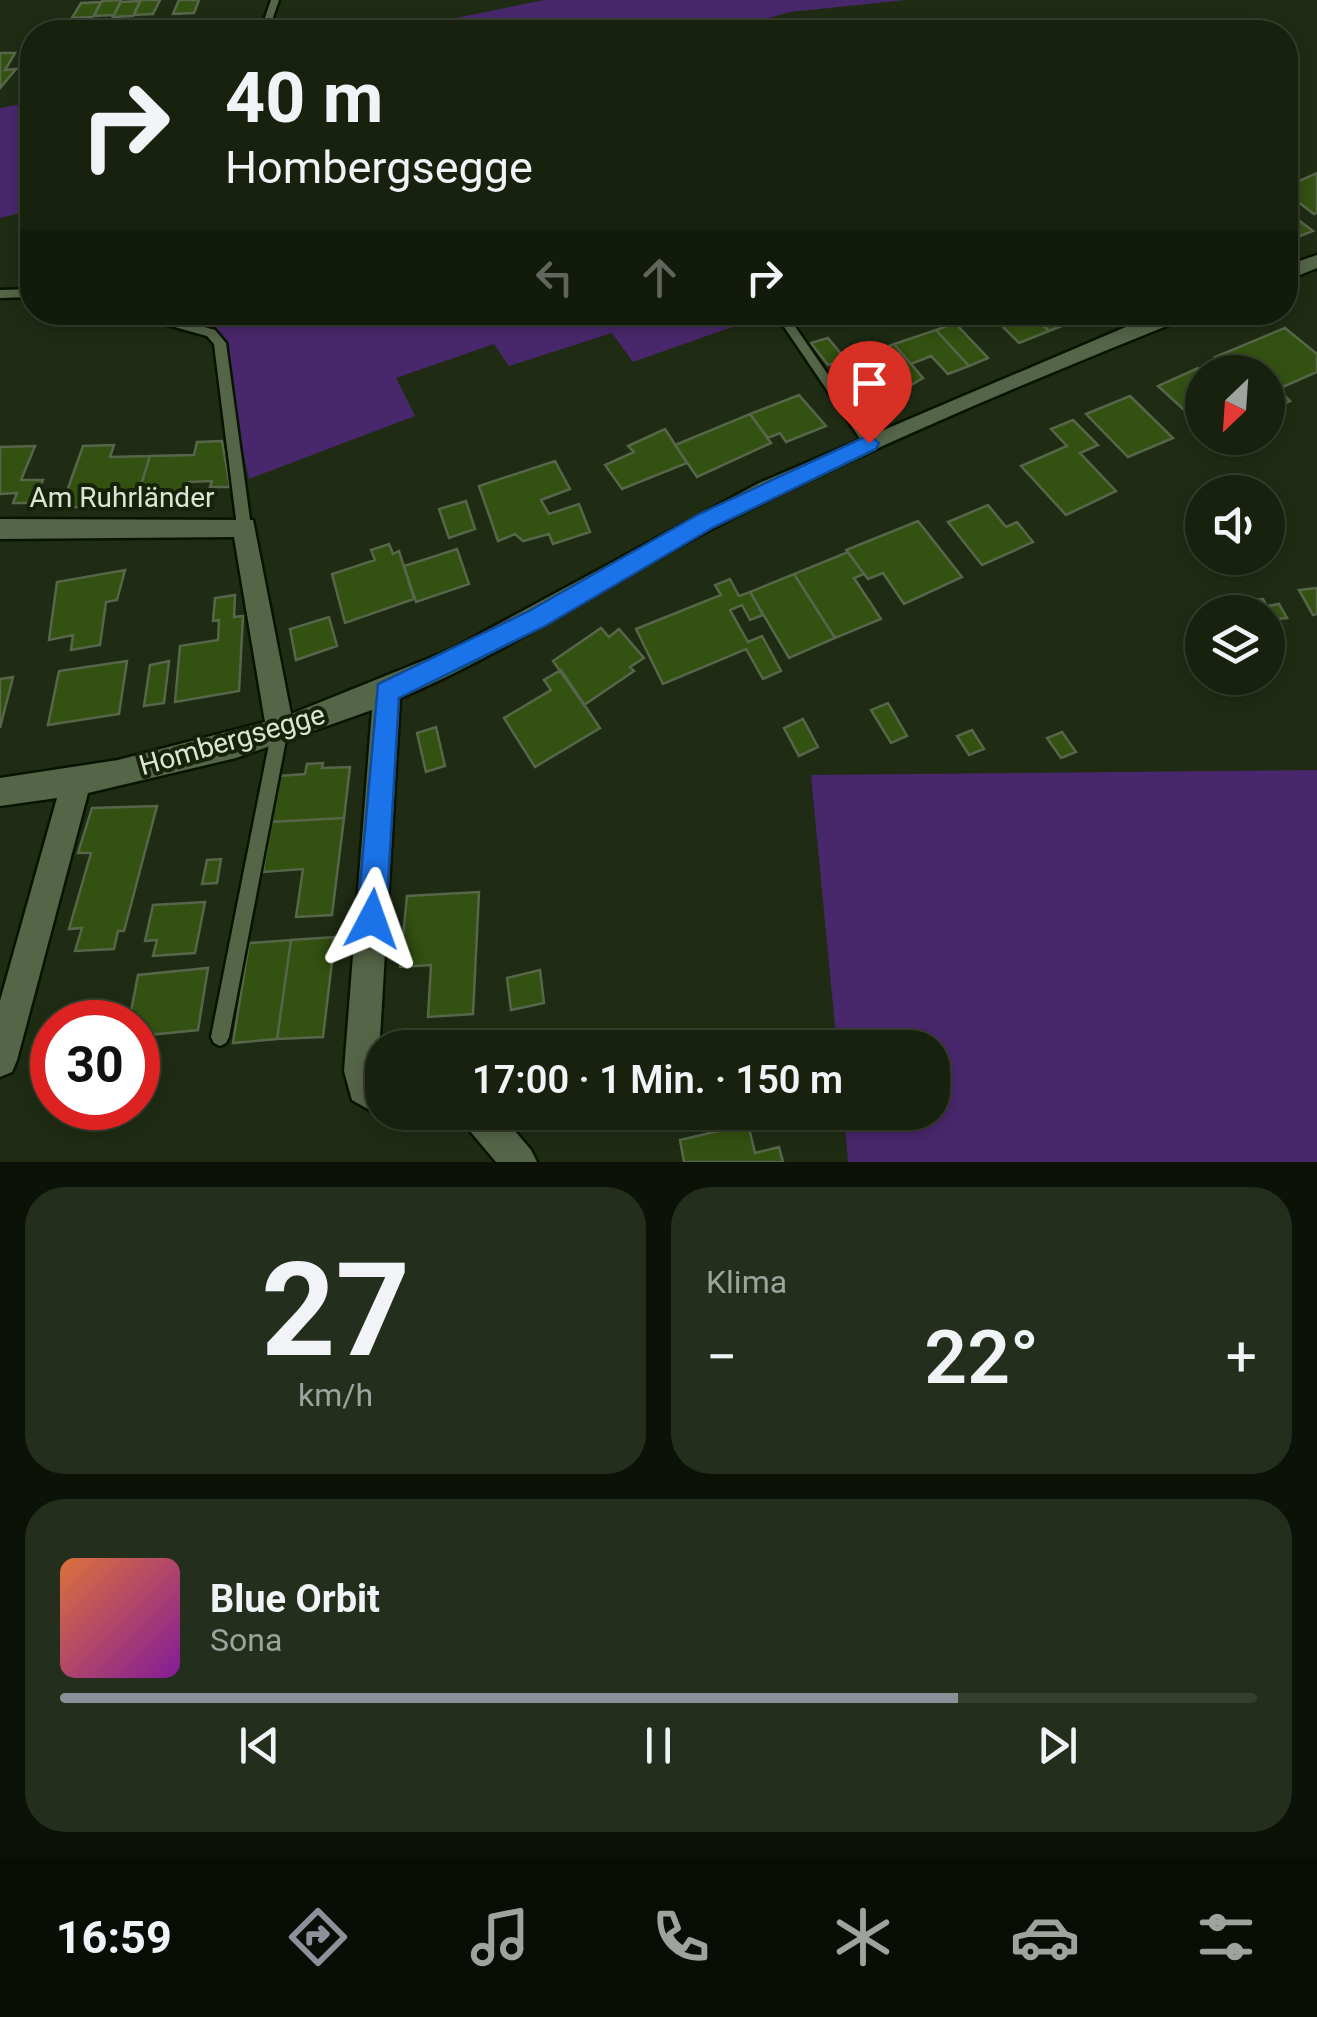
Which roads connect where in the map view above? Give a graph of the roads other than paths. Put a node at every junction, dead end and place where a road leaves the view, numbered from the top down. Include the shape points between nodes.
1 (182, 325) edge
2 (788, 325) edge
3 (1151, 325) edge
4 (869, 443) junction
5 (244, 527) junction
6 (0, 529) edge
7 (387, 692) junction
8 (280, 729) junction
9 (76, 783) junction
10 (0, 792) edge
11 (220, 1036) dead end
12 (0, 1060) edge
13 (365, 1085) edge
14 (491, 1130) edge
15 (519, 1162) edge

1 - 5 lane, Am Ruhrländer via 220,342
2 - 4 lane
3 - 4 street, Hombergsegge
4 - 7 street, Hombergsegge via 706,520 537,618
5 - 6 street, Am Ruhrländer
5 - 8 street, Am Ruhrländer
7 - 8 street, Hombergsegge
7 - 13 street
8 - 9 street, Hombergsegge
8 - 11 lane
9 - 10 street, Hombergsegge
9 - 12 street
14 - 15 street

